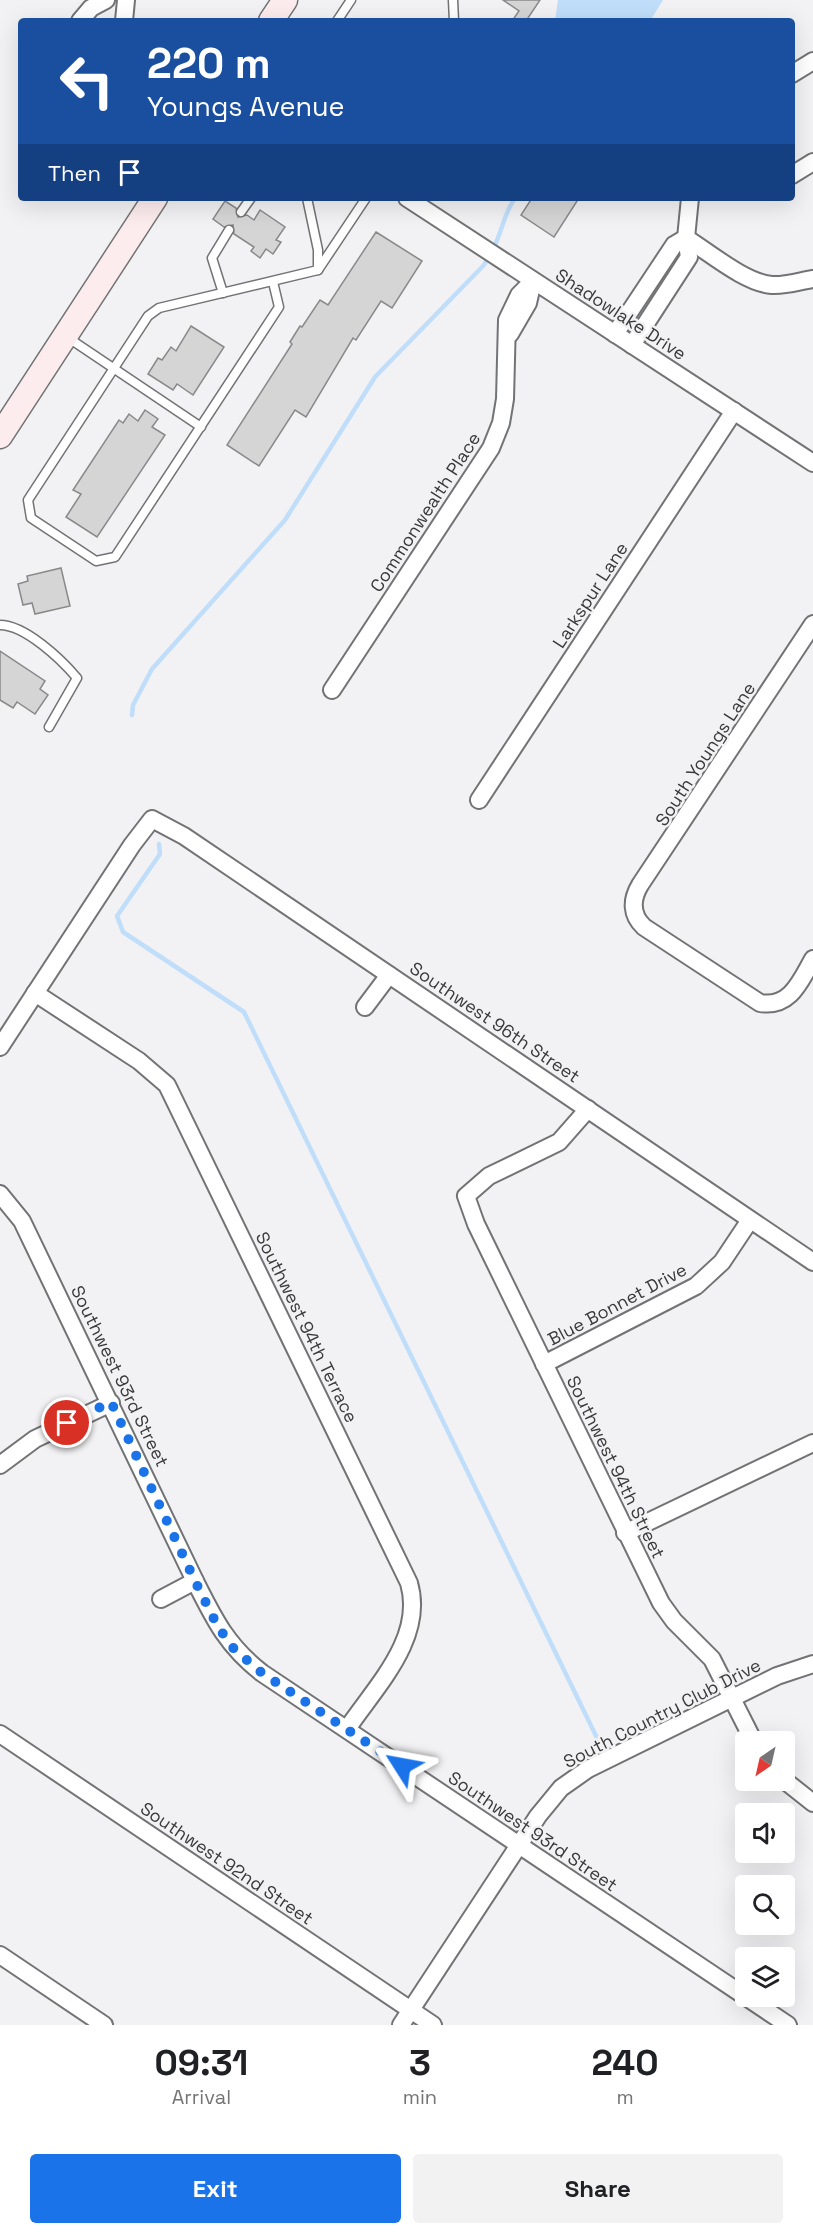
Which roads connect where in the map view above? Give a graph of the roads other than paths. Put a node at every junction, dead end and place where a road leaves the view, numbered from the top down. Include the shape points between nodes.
1 (106, 0) edge
2 (126, 0) edge
3 (285, 0) edge
4 (351, 0) edge
5 (453, 0) edge
6 (83, 18) edge
7 (123, 18) edge
8 (273, 18) edge
9 (339, 18) edge
10 (454, 18) edge
11 (813, 61) edge
12 (795, 72) edge
13 (813, 162) edge
14 (795, 174) edge
15 (153, 201) edge
16 (249, 201) edge
17 (308, 201) edge
18 (364, 201) edge
19 (411, 201) edge
20 (690, 201) edge
21 (241, 212) dead end
22 (229, 230) dead end
23 (686, 238) junction
24 (318, 270) junction
25 (651, 279) junction
26 (813, 279) edge
27 (533, 280) junction
28 (273, 282) junction
29 (666, 290) junction
30 (223, 293) junction
31 (615, 334) junction
32 (65, 336) junction
33 (632, 345) junction
34 (114, 369) junction
35 (734, 411) junction
36 (201, 427) junction
37 (0, 436) edge
38 (813, 463) edge
39 (813, 624) edge
40 (0, 625) edge
41 (332, 690) dead end
42 (49, 727) dead end
43 (479, 800) dead end
44 (813, 959) edge
45 (389, 975) junction
46 (35, 993) junction
47 (365, 1007) dead end
48 (0, 1047) edge
49 (588, 1109) junction
50 (0, 1194) edge
51 (750, 1220) junction
52 (813, 1262) edge
53 (544, 1364) junction
54 (111, 1402) junction
55 (813, 1443) edge
56 (0, 1465) edge
57 (625, 1533) junction
58 (195, 1581) junction
59 (161, 1599) dead end
60 (813, 1664) edge
61 (732, 1699) junction
62 (347, 1729) junction
63 (748, 1731) edge
64 (0, 1734) edge
65 (795, 1789) edge
66 (813, 1803) edge
67 (520, 1846) junction
68 (0, 1954) edge
69 (411, 2010) junction
70 (105, 2025) edge
71 (401, 2025) edge
72 (433, 2025) edge
73 (788, 2025) edge

1 - 6 street
2 - 7 street
3 - 8 main road
4 - 9 lane
5 - 10 lane
11 - 12 street
13 - 14 street
15 - 32 main road
16 - 21 lane
17 - 24 lane
18 - 24 lane
19 - 27 street, Shadowlake Drive
20 - 23 street
22 - 30 lane via 212,258
23 - 25 street via 674,245
23 - 26 street via 763,284
23 - 29 street via 689,257
24 - 28 lane
25 - 29 lane
25 - 31 street
27 - 31 street, Shadowlake Drive
27 - 41 street, Commonwealth Place via 519,295 507,320 503,411 491,448
28 - 30 lane
28 - 36 lane via 279,307
29 - 33 street
30 - 34 lane via 159,308 148,316
31 - 33 street, Shadowlake Drive
32 - 34 lane
32 - 37 main road
33 - 35 street, Shadowlake Drive
34 - 36 lane
34 - 36 lane via 28,500 31,518 96,561 115,557
35 - 38 street, Shadowlake Drive
35 - 43 street, Larkspur Lane
39 - 44 street, South Youngs Lane via 640,885 633,907 644,927 760,1003 777,1003 790,996
40 - 42 lane via 12,625 63,661 76,678
45 - 46 street, Southwest 96th Street via 184,836 152,819
45 - 47 street
45 - 49 street, Southwest 96th Street
46 - 48 street
46 - 62 street, Southwest 94th Terrace via 139,1061 167,1085 409,1583 414,1607 409,1633
49 - 51 street, Southwest 96th Street
49 - 53 street, Southwest 94th Street via 559,1142 489,1176 466,1196
50 - 54 street, Southwest 93rd Street via 22,1221
51 - 52 street, Southwest 96th Street
51 - 53 street, Blue Bonnet Drive via 722,1262 696,1286
53 - 57 street, Southwest 94th Street
54 - 56 street via 35,1439
54 - 58 street, Southwest 93rd Street
55 - 57 street
57 - 61 street, Southwest 94th Street via 665,1609 712,1659
58 - 59 street
58 - 62 street, Southwest 93rd Street via 234,1649 262,1673
60 - 61 street, South Country Club Drive via 777,1676
61 - 63 street, Southwest 94th Street
61 - 67 street, South Country Club Drive via 571,1780 551,1798
62 - 67 street, Southwest 93rd Street
64 - 69 street, Southwest 92nd Street
65 - 66 street
67 - 69 street, South Country Club Drive
67 - 73 street, Southwest 93rd Street
68 - 70 street
69 - 71 street, South Country Club Drive
69 - 72 street, Southwest 92nd Street

